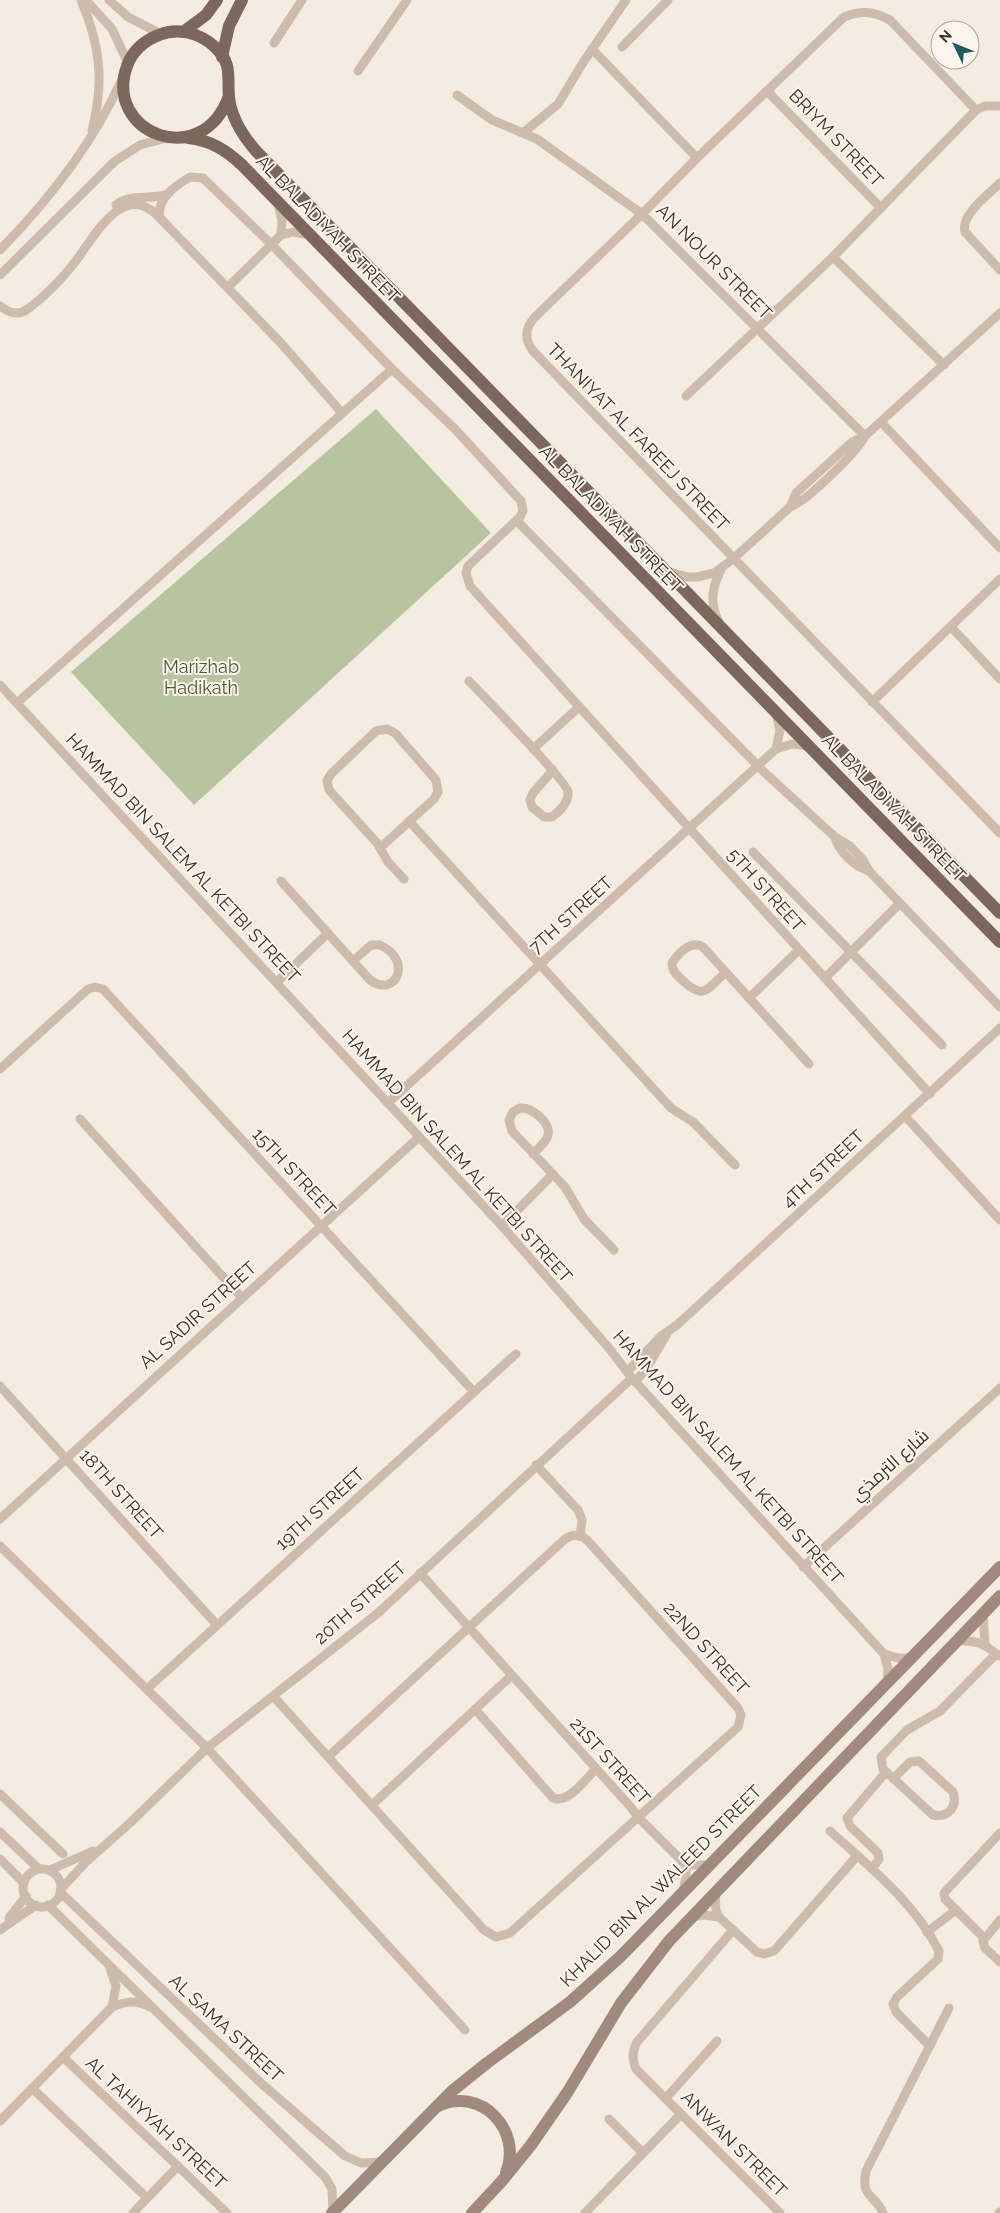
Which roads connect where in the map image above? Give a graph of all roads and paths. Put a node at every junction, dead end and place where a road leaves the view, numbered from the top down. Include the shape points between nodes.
1 (81, 0) edge
2 (86, 0) edge
3 (109, 0) edge
4 (217, 0) edge
5 (242, 0) edge
6 (302, 0) edge
7 (407, 0) edge
8 (626, 0) edge
9 (668, 0) edge
10 (183, 32) junction
11 (161, 34) junction
12 (274, 43) dead end
13 (622, 47) dead end
14 (592, 49) junction
15 (222, 57) junction
16 (127, 67) junction
17 (358, 71) dead end
18 (767, 91) junction
19 (457, 95) dead end
20 (229, 96) junction
21 (1000, 106) edge
22 (976, 110) junction
23 (523, 133) junction
24 (167, 138) junction
25 (186, 138) junction
26 (89, 141) junction
27 (697, 158) junction
28 (1000, 182) edge
29 (168, 194) junction
30 (278, 202) junction
31 (881, 208) junction
32 (642, 214) junction
33 (160, 218) junction
34 (106, 222) junction
35 (281, 234) junction
36 (311, 236) junction
37 (271, 244) junction
38 (0, 250) edge
39 (833, 257) junction
40 (1000, 270) edge
41 (0, 275) edge
42 (228, 287) junction
43 (0, 306) edge
44 (1000, 313) edge
45 (757, 328) junction
46 (944, 364) junction
47 (392, 369) junction
48 (686, 396) dead end
49 (342, 414) junction
50 (881, 422) junction
51 (865, 436) junction
52 (517, 521) junction
53 (1000, 548) edge
54 (733, 559) junction
55 (722, 568) junction
56 (667, 572) junction
57 (1000, 579) edge
58 (721, 627) junction
59 (951, 627) junction
60 (1000, 679) edge
61 (469, 681) dead end
62 (0, 685) edge
63 (872, 702) junction
64 (17, 703) junction
65 (579, 707) junction
66 (775, 712) junction
67 (809, 746) junction
68 (533, 749) junction
69 (776, 749) junction
70 (759, 766) junction
71 (553, 770) junction
72 (409, 821) junction
73 (690, 829) junction
74 (1000, 833) edge
75 (380, 848) junction
76 (753, 852) dead end
77 (404, 879) dead end
78 (281, 881) dead end
79 (900, 903) junction
80 (1000, 913) edge
81 (328, 934) junction
82 (1000, 942) edge
83 (799, 950) junction
84 (850, 952) junction
85 (353, 961) junction
86 (540, 965) junction
87 (726, 972) junction
88 (825, 978) junction
89 (277, 982) junction
90 (749, 998) junction
91 (1000, 1006) edge
92 (1000, 1028) edge
93 (942, 1045) dead end
94 (809, 1064) dead end
95 (0, 1069) edge
96 (930, 1094) junction
97 (388, 1103) junction
98 (905, 1116) junction
99 (80, 1119) dead end
100 (419, 1137) junction
101 (533, 1154) junction
102 (735, 1165) dead end
103 (554, 1174) junction
104 (1000, 1220) edge
105 (322, 1225) junction
106 (502, 1226) junction
107 (614, 1250) dead end
108 (242, 1298) junction
109 (516, 1354) dead end
110 (631, 1378) junction
111 (0, 1386) edge
112 (1000, 1388) edge
113 (474, 1392) junction
114 (66, 1458) junction
115 (536, 1465) junction
116 (0, 1518) edge
117 (580, 1536) junction
118 (0, 1546) edge
119 (803, 1567) junction
120 (1000, 1567) edge
121 (420, 1573) junction
122 (1000, 1596) edge
123 (983, 1614) junction
124 (217, 1625) junction
125 (468, 1628) junction
126 (957, 1641) junction
127 (985, 1644) junction
128 (884, 1654) junction
129 (998, 1655) edge
130 (912, 1658) junction
131 (512, 1676) junction
132 (887, 1684) junction
133 (146, 1689) junction
134 (274, 1697) junction
135 (475, 1709) junction
136 (207, 1748) junction
137 (328, 1756) junction
138 (596, 1769) junction
139 (886, 1772) junction
140 (893, 1779) junction
141 (0, 1794) edge
142 (372, 1805) junction
143 (639, 1818) junction
144 (830, 1831) dead end
145 (0, 1832) edge
146 (1000, 1833) edge
147 (104, 1845) junction
148 (63, 1854) dead end
149 (857, 1856) junction
150 (0, 1859) edge
151 (686, 1865) junction
152 (710, 1865) junction
153 (39, 1869) junction
154 (872, 1869) junction
155 (50, 1870) junction
156 (24, 1884) junction
157 (61, 1891) junction
158 (716, 1891) junction
159 (683, 1893) junction
160 (26, 1896) junction
161 (36, 1905) junction
162 (48, 1905) junction
163 (956, 1910) junction
164 (692, 1917) junction
165 (719, 1917) junction
166 (1000, 1920) edge
167 (0, 1929) edge
168 (732, 1930) junction
169 (928, 1932) junction
170 (984, 1938) junction
171 (1000, 1962) edge
172 (108, 1964) junction
173 (112, 2007) junction
174 (153, 2008) junction
175 (949, 2008) dead end
176 (465, 2030) dead end
177 (717, 2042) dead end
178 (930, 2046) junction
179 (63, 2057) junction
180 (32, 2088) junction
181 (666, 2098) junction
182 (433, 2109) junction
183 (681, 2114) junction
184 (609, 2119) dead end
185 (0, 2121) edge
186 (643, 2153) junction
187 (382, 2162) junction
188 (178, 2166) junction
189 (501, 2182) junction
190 (147, 2198) junction
191 (133, 2213) edge
192 (227, 2213) edge
193 (333, 2213) edge
194 (472, 2213) edge
195 (585, 2213) edge
196 (780, 2213) edge
197 (883, 2213) edge

1 - 26 street via 95,36 99,62 99,94
2 - 16 street via 112,29
3 - 11 street via 133,21
4 - 10 main road via 206,15
5 - 15 main road via 228,26
6 - 12 street
7 - 17 street
8 - 14 street
9 - 13 street
10 - 11 main road
10 - 15 main road via 207,41
11 - 16 main road via 142,45
14 - 23 street via 558,104
14 - 27 street
15 - 20 main road via 229,72
16 - 24 main road via 123,84 135,119 144,128
16 - 26 street
18 - 22 street, THANIYAT AL FAREEJ STREET via 834,24 844,17 867,12 890,20
18 - 27 street, THANIYAT AL FAREEJ STREET
18 - 31 street, BRIYM STREET
19 - 23 street, AN NOUR STREET via 492,120
20 - 25 main road via 218,119 203,131
20 - 56 main road, AL BALADIYAH STREET via 241,131 256,151
21 - 22 street via 984,106
22 - 31 street
23 - 32 street, AN NOUR STREET via 552,149
24 - 25 main road
24 - 41 street via 140,145 115,161
25 - 30 main road, AL BALADIYAH STREET via 222,148
26 - 38 street via 55,189
27 - 32 street, THANIYAT AL FAREEJ STREET
28 - 40 street via 966,217 963,227
29 - 33 street via 161,202
29 - 34 street via 126,199 111,211
29 - 37 street via 190,177 203,178
30 - 35 street
30 - 36 main road, AL BALADIYAH STREET
31 - 39 street
32 - 45 street, AN NOUR STREET
32 - 54 street, THANIYAT AL FAREEJ STREET via 535,317 526,337 534,351
33 - 34 street via 135,204 119,210
33 - 42 street
34 - 43 street via 69,269 33,305 18,313
35 - 36 street via 300,232
35 - 37 street
36 - 66 main road, AL BALADIYAH STREET
37 - 42 street
37 - 47 street
39 - 45 street
39 - 46 street
42 - 49 street
44 - 46 street
45 - 48 street
45 - 51 street, AN NOUR STREET
46 - 50 street
47 - 49 street
47 - 52 street via 455,429 521,501 523,511
49 - 64 street
50 - 51 street
50 - 53 street
51 - 54 street via 852,442 796,493 790,507
52 - 65 street, 5TH STREET via 473,561 466,573 467,580
52 - 70 street
54 - 55 street
54 - 63 street, THANIYAT AL FAREEJ STREET
55 - 56 street via 697,577
55 - 58 street via 712,595
56 - 58 main road, AL BALADIYAH STREET
57 - 59 street
58 - 80 main road, AL BALADIYAH STREET
59 - 60 street
59 - 63 street
61 - 68 street
62 - 64 street, HAMMAD BIN SALEM AL KETBI STREET
63 - 74 street, THANIYAT AL FAREEJ STREET
64 - 89 street, HAMMAD BIN SALEM AL KETBI STREET
65 - 68 street
65 - 73 street, 5TH STREET
66 - 67 main road, AL BALADIYAH STREET
66 - 69 street via 780,730
67 - 69 street via 792,744
67 - 82 main road, AL BALADIYAH STREET
68 - 71 street
69 - 70 street, 7TH STREET
70 - 73 street, 7TH STREET
70 - 79 street via 835,837 850,846
71 - 71 street via 566,784 569,793 556,814 544,817 532,808 530,800
72 - 75 street
72 - 75 street via 437,796 438,784 394,733 380,730 330,774 327,782 329,790
72 - 86 street
73 - 83 street, 5TH STREET
73 - 86 street, 7TH STREET
75 - 77 street
76 - 84 street
78 - 81 street
79 - 84 street
79 - 91 street
81 - 85 street
81 - 89 street
83 - 88 street, 5TH STREET
83 - 90 street
84 - 88 street
84 - 93 street
85 - 85 street via 369,980 377,984 390,983 399,973 397,960 380,945 371,946
86 - 97 street, 7TH STREET
86 - 102 street via 671,1108 693,1122
87 - 87 street via 703,947 696,944 688,946 672,963 674,972 692,990 699,992 705,991
87 - 90 street
88 - 96 street, 5TH STREET
89 - 97 street, HAMMAD BIN SALEM AL KETBI STREET
90 - 94 street
92 - 96 street, 4TH STREET
95 - 105 street, 15TH STREET via 85,992 95,987 106,991
96 - 98 street, 4TH STREET
97 - 100 street, HAMMAD BIN SALEM AL KETBI STREET
98 - 104 street
98 - 110 street, 4TH STREET via 667,1334 649,1365
99 - 108 street
100 - 105 street, AL SADIR STREET
100 - 106 street, HAMMAD BIN SALEM AL KETBI STREET
101 - 101 street via 510,1128 510,1116 520,1108 532,1110 548,1129 547,1139
101 - 103 street
103 - 106 street
103 - 107 street via 570,1192 584,1219
105 - 108 street, AL SADIR STREET
105 - 113 street, 15TH STREET
106 - 110 street, HAMMAD BIN SALEM AL KETBI STREET via 608,1346
108 - 114 street, AL SADIR STREET
109 - 113 street, 19TH STREET
110 - 115 street, 20TH STREET
110 - 119 street, HAMMAD BIN SALEM AL KETBI STREET
111 - 114 street, 18TH STREET
112 - 119 street, شارع الترمذي
113 - 124 street, 19TH STREET
114 - 116 street, AL SADIR STREET
114 - 124 street, 18TH STREET
115 - 117 street via 578,1510 582,1520
115 - 121 street, 20TH STREET
117 - 125 street via 572,1535 565,1539
117 - 143 street, 22ND STREET via 732,1700 741,1715 738,1727
118 - 133 street
119 - 128 street, HAMMAD BIN SALEM AL KETBI STREET
120 - 130 street, KHALID BIN AL WALEED STREET
121 - 125 street, 21ST STREET
121 - 134 street, 20TH STREET via 378,1613
122 - 123 street
123 - 126 street
123 - 127 street
124 - 133 street, 19TH STREET
125 - 131 street, 21ST STREET
125 - 137 street
126 - 127 street
126 - 158 street
127 - 129 street
128 - 130 street
128 - 132 street
129 - 139 street via 940,1711 907,1730 883,1754 881,1765
130 - 132 street, KHALID BIN AL WALEED STREET
131 - 135 street
131 - 138 street, 21ST STREET
132 - 152 street, KHALID BIN AL WALEED STREET
133 - 136 street
134 - 136 street, 20TH STREET
134 - 137 street, 22ND STREET
135 - 138 street via 553,1798 566,1797
135 - 142 street
136 - 147 street, 20TH STREET
136 - 176 street
137 - 142 street, 22ND STREET
138 - 143 street, 21ST STREET
139 - 140 street
139 - 154 street via 847,1818 850,1826 878,1853 879,1859
140 - 140 street via 910,1762 919,1761 953,1792 953,1808 944,1815 933,1815
141 - 148 street
142 - 143 street, 22ND STREET via 484,1930 496,1937 510,1933
143 - 151 street, 21ST STREET
144 - 149 street
145 - 153 street
146 - 163 street via 945,1891 944,1898
147 - 155 street, 20TH STREET
147 - 157 street, 20TH STREET
149 - 154 street
149 - 168 street via 771,1953 757,1952
150 - 156 street
151 - 152 street
151 - 159 street
152 - 159 street, KHALID BIN AL WALEED STREET
153 - 155 street
153 - 156 street via 29,1874
154 - 169 street
155 - 157 street via 57,1876
156 - 160 street
157 - 162 street via 58,1898
157 - 187 street, AL SAMA STREET via 262,2084 345,2156 361,2163
158 - 164 street
158 - 165 street
159 - 182 street, KHALID BIN AL WALEED STREET via 582,1991 487,2062
160 - 161 street
160 - 167 street
161 - 162 street
161 - 167 street
162 - 172 street, AL SAMA STREET
163 - 169 street
163 - 170 street
164 - 165 street
164 - 189 street via 636,1982 605,2027 567,2093
165 - 168 street
166 - 170 street
168 - 181 street, ANWAN STREET via 636,2042 632,2056 636,2069
169 - 178 street via 939,1957 893,2004 896,2012
170 - 171 street via 984,1946
172 - 173 street via 116,1986
172 - 174 street, AL SAMA STREET
173 - 174 street via 137,2002
173 - 179 street
174 - 193 street, AL SAMA STREET via 325,2177 332,2189
175 - 178 street
177 - 181 street, ANWAN STREET
178 - 197 street via 866,2171 867,2194
179 - 180 street
179 - 188 street, AL TAHIYYAH STREET
180 - 185 street
180 - 190 street
181 - 183 street, ANWAN STREET
182 - 187 street, KHALID BIN AL WALEED STREET
182 - 189 street via 455,2101 467,2101 497,2117 509,2137 511,2149
183 - 186 street
183 - 196 street, ANWAN STREET
184 - 186 street
186 - 195 street
187 - 193 street, KHALID BIN AL WALEED STREET
188 - 190 street
188 - 192 street, AL TAHIYYAH STREET
189 - 194 street
190 - 191 street

